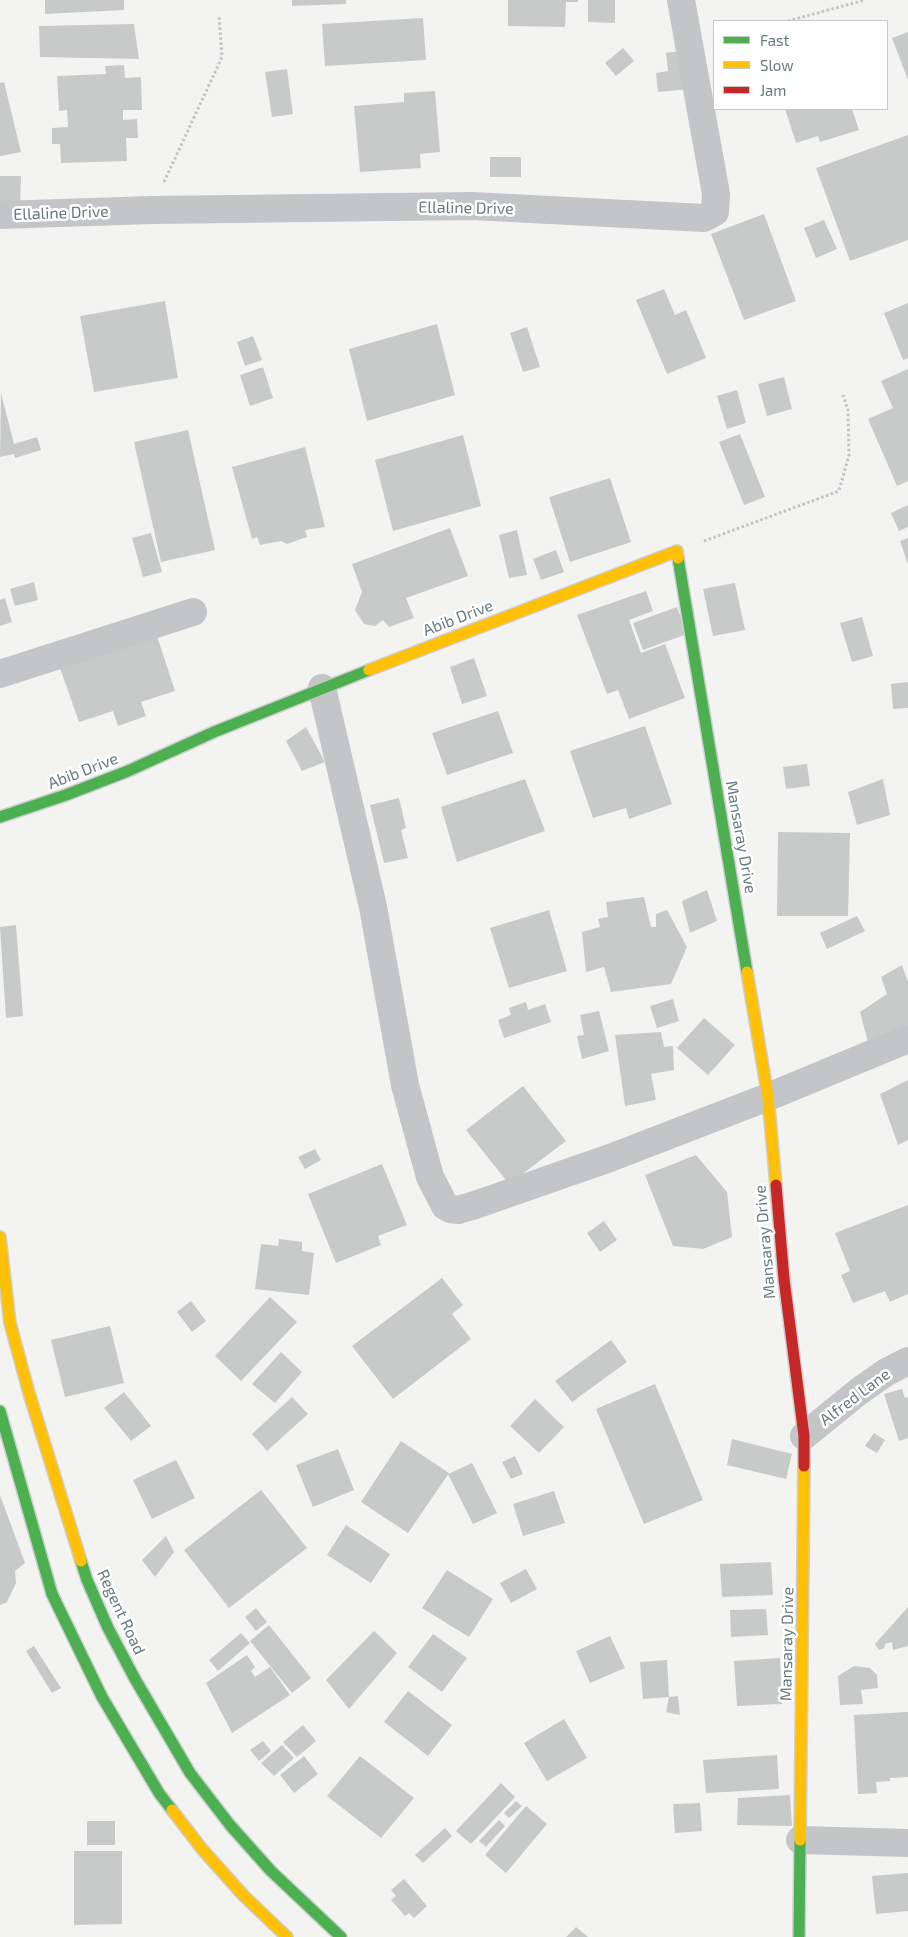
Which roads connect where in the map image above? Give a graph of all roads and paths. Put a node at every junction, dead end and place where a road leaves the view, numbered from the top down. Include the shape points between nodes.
1 (681, 0) edge
2 (865, 0) edge
3 (219, 16) dead end
4 (792, 20) edge
5 (152, 210) junction
6 (0, 214) edge
7 (843, 396) dead end
8 (676, 552) junction
9 (193, 612) dead end
10 (0, 674) edge
11 (322, 688) junction
12 (0, 817) edge
13 (908, 1039) edge
14 (768, 1097) junction
15 (0, 1237) edge
16 (908, 1361) edge
17 (0, 1411) edge
18 (804, 1436) junction
19 (800, 1840) junction
20 (908, 1843) edge
21 (287, 1937) edge
22 (341, 1937) edge
23 (799, 1937) edge

1 - 5 street, Ellaline Drive via 716,194 715,212 704,218 472,206
2 - 4 path
3 - 5 path via 222,56
5 - 6 street, Ellaline Drive
7 - 8 path via 848,410 849,455 839,491
8 - 11 street, Abib Drive
8 - 14 street, Mansaray Drive
9 - 10 street
11 - 12 street, Abib Drive via 128,771
11 - 14 street via 373,907 405,1084 430,1177 445,1206 458,1210 475,1205 610,1158
13 - 14 street
14 - 18 street, Mansaray Drive via 784,1279
15 - 22 street, Regent Road via 10,1322 29,1393 87,1580 108,1628 196,1780 271,1871
16 - 18 street, Alfred Lane via 858,1392
17 - 21 street via 52,1594 102,1697 159,1793 202,1849
18 - 19 street, Mansaray Drive
19 - 20 street
19 - 23 street, Mansaray Drive

